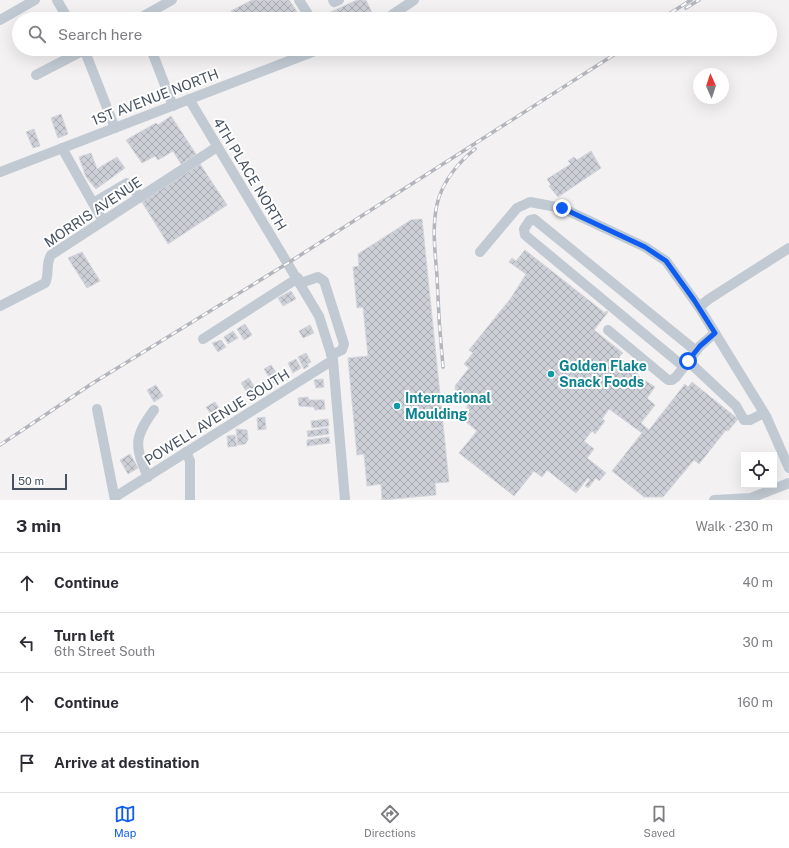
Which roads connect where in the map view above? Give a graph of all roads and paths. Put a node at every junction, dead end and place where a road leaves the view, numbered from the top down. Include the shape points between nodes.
1 (34, 0) edge
2 (57, 0) edge
3 (172, 0) edge
4 (299, 0) edge
5 (334, 0) edge
6 (339, 0) edge
7 (414, 0) edge
8 (399, 4) edge
9 (14, 12) edge
10 (64, 12) edge
11 (151, 12) edge
12 (307, 12) edge
13 (392, 12) edge
14 (12, 13) edge
15 (0, 20) edge
16 (72, 56) edge
17 (88, 56) edge
18 (154, 56) edge
19 (302, 56) edge
20 (36, 75) dead end
21 (189, 99) junction
22 (173, 106) junction
23 (115, 128) junction
24 (217, 147) junction
25 (62, 148) junction
26 (0, 172) edge
27 (139, 198) junction
28 (93, 203) junction
29 (103, 221) junction
30 (789, 248) edge
31 (480, 252) dead end
32 (299, 281) junction
33 (0, 306) edge
34 (699, 307) junction
35 (608, 330) dead end
36 (715, 333) junction
37 (203, 338) dead end
38 (696, 351) junction
39 (332, 358) junction
40 (686, 364) junction
41 (97, 410) dead end
42 (154, 410) dead end
43 (764, 412) junction
44 (186, 452) junction
45 (789, 468) edge
46 (148, 476) junction
47 (789, 482) edge
48 (115, 499) edge
49 (190, 500) edge
50 (345, 500) edge
51 (714, 500) edge

1 - 9 street
2 - 10 street
3 - 11 street
4 - 12 street
5 - 6 street
7 - 8 street
8 - 13 street
14 - 15 street
16 - 20 street
17 - 23 street
18 - 22 street
19 - 21 street, 1ST AVENUE NORTH
21 - 22 street, 1ST AVENUE NORTH
21 - 24 street, 4TH PLACE NORTH
22 - 23 street, 1ST AVENUE NORTH
23 - 25 street, 1ST AVENUE NORTH
24 - 27 street, MORRIS AVENUE
24 - 32 street, 4TH PLACE NORTH
25 - 26 street, 1ST AVENUE NORTH
25 - 28 street
27 - 28 street via 133,186 127,183
27 - 29 street, MORRIS AVENUE
28 - 29 street
29 - 33 street, MORRIS AVENUE via 51,255 47,262 48,278 45,283
30 - 34 street via 709,298
31 - 34 street via 517,208 530,202 553,206 628,238 666,261
32 - 37 street
32 - 39 street, 4TH PLACE NORTH via 319,316
32 - 39 street, POWELL AVENUE SOUTH via 318,277 324,281 344,344 342,350
34 - 36 street
35 - 40 street via 668,380 672,380
36 - 38 street
36 - 43 street
38 - 40 street
38 - 40 street via 534,219 530,220 524,229 525,235
39 - 44 street, POWELL AVENUE SOUTH
39 - 50 street, 4TH PLACE NORTH
40 - 43 street via 736,406 744,420 750,420
41 - 48 street
42 - 46 street via 140,430 138,454
43 - 45 street
44 - 46 street, POWELL AVENUE SOUTH
44 - 49 street via 190,461
46 - 48 street, POWELL AVENUE SOUTH
47 - 51 street via 751,498

